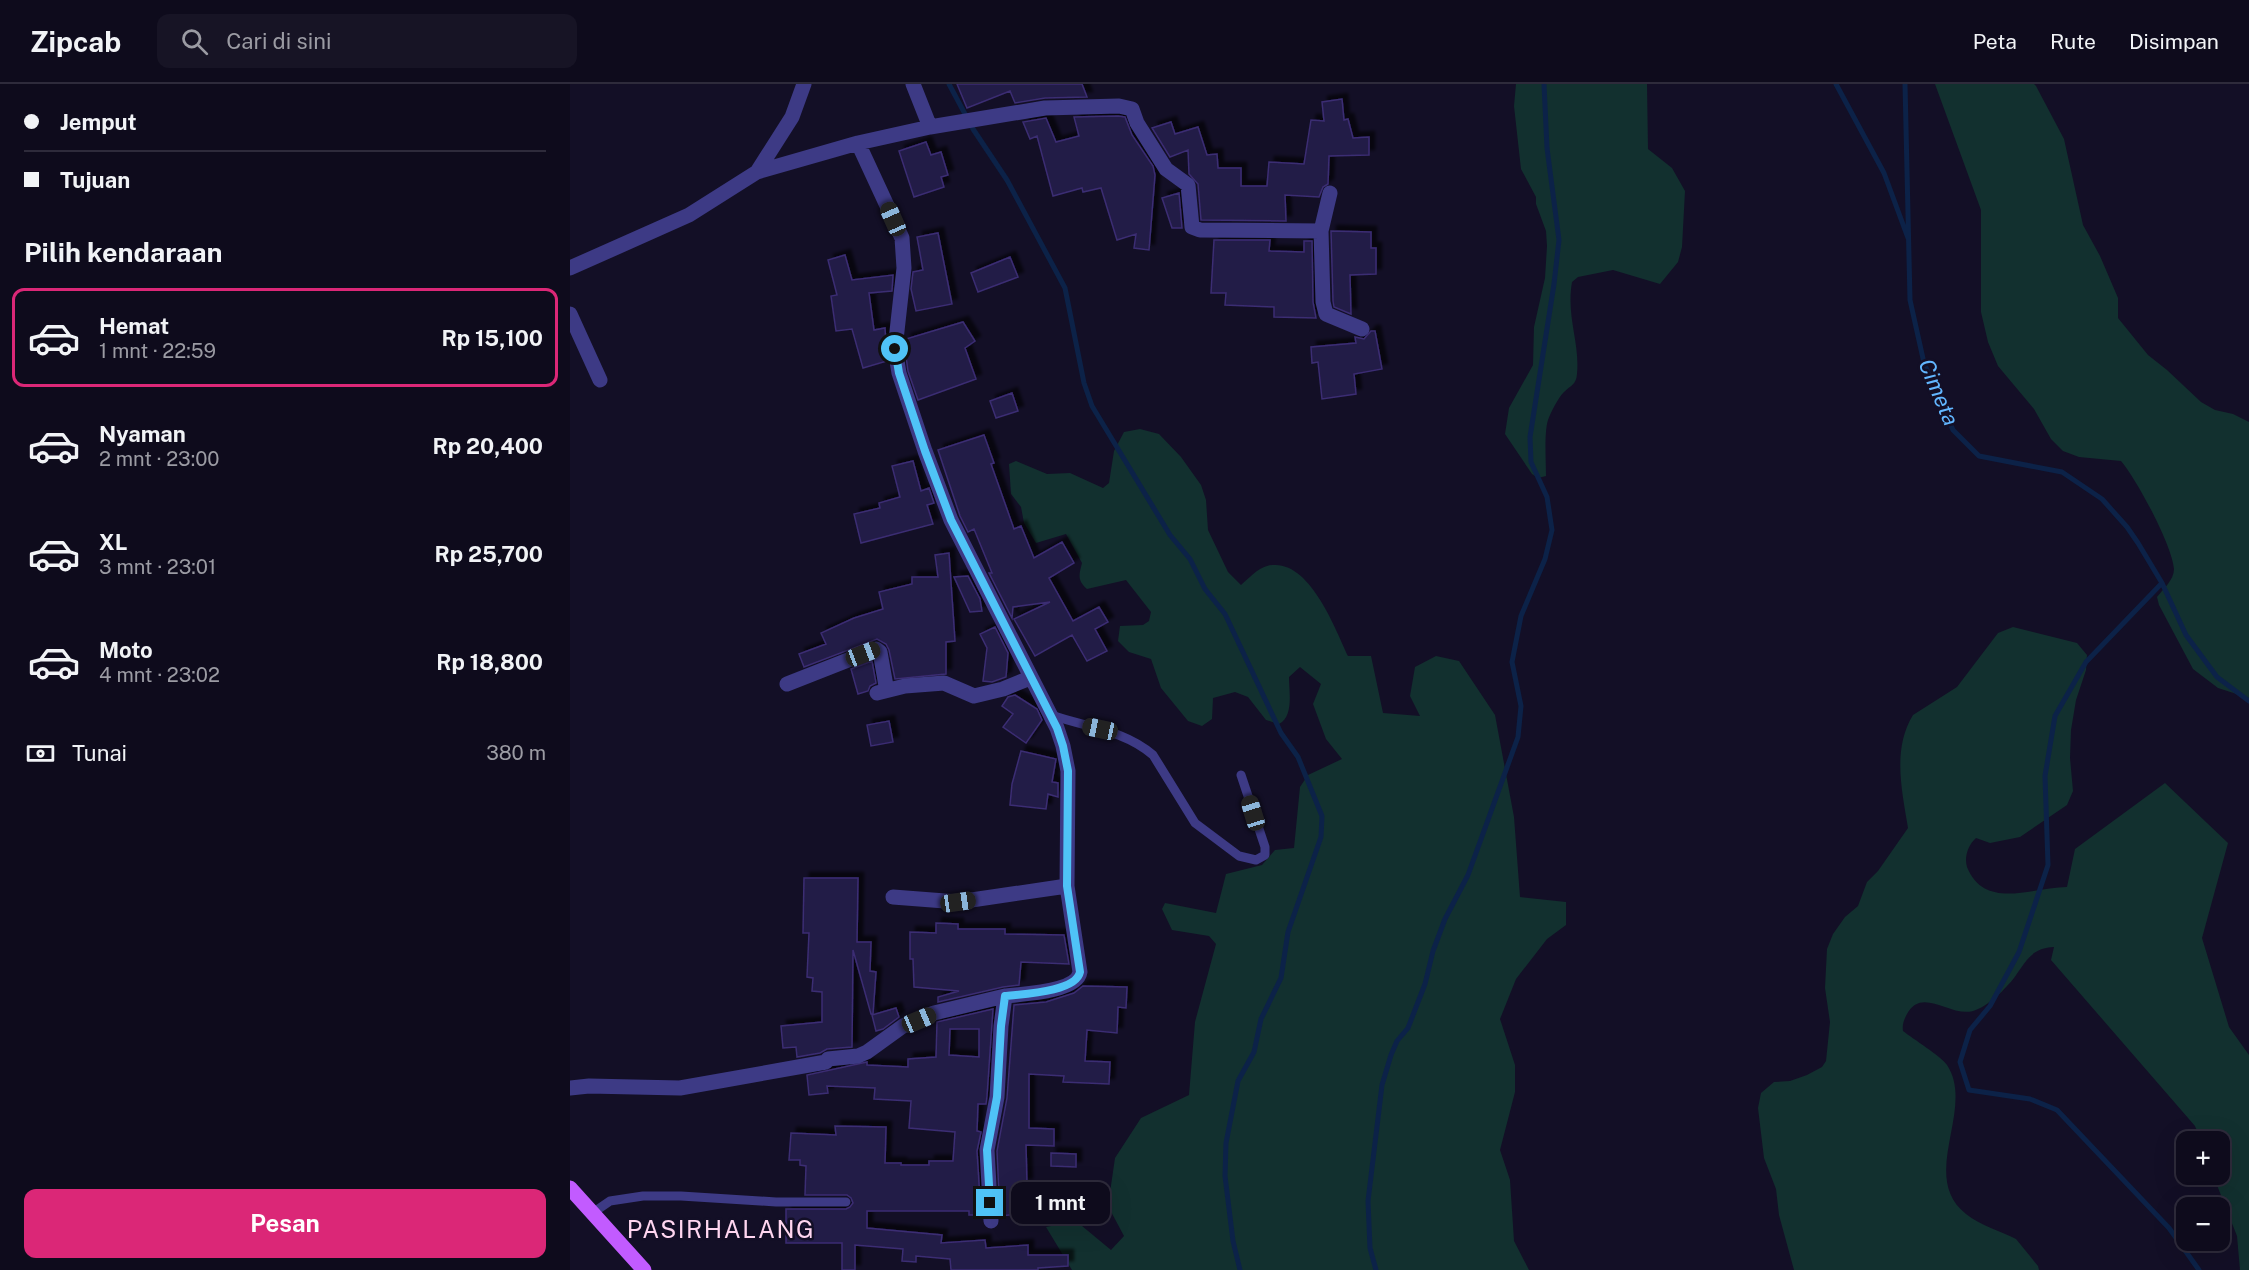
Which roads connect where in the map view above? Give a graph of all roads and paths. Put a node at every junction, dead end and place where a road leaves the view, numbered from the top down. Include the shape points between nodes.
1 (804, 84) edge
2 (913, 84) edge
3 (930, 127) junction
4 (858, 143) junction
5 (757, 172) junction
6 (1330, 193) dead end
7 (1321, 231) junction
8 (570, 268) edge
9 (570, 314) edge
10 (1362, 329) dead end
11 (600, 380) dead end
12 (1030, 678) junction
13 (787, 684) dead end
14 (1049, 715) junction
15 (1241, 774) dead end
16 (1067, 886) junction
17 (893, 897) dead end
18 (1005, 996) junction
19 (570, 1088) edge
20 (570, 1188) edge
21 (846, 1202) dead end
22 (594, 1212) junction
23 (991, 1221) dead end
24 (644, 1270) edge

1 - 5 street via 792,117
2 - 3 street
3 - 4 street
3 - 7 street via 1045,108 1127,107 1166,170 1188,185 1192,227 1210,231
4 - 5 street
4 - 12 street via 902,238 904,268 895,349 899,373 951,520
5 - 8 street via 689,215
6 - 7 street
7 - 10 street via 1326,314
9 - 11 street
12 - 13 street via 974,696 944,682 883,691 886,686 880,652 876,649
12 - 14 street
14 - 15 lane via 1118,733 1144,747 1153,755 1195,823 1239,856 1256,860 1265,855 1265,847
14 - 16 street via 1063,746 1068,771
16 - 17 street via 958,902
16 - 18 street via 1081,969 1079,978 1054,989
18 - 19 street via 934,1013 903,1026 858,1056 680,1088
18 - 23 street via 997,1097 987,1150
20 - 22 main road
21 - 22 lane via 643,1196 610,1201
22 - 24 main road

